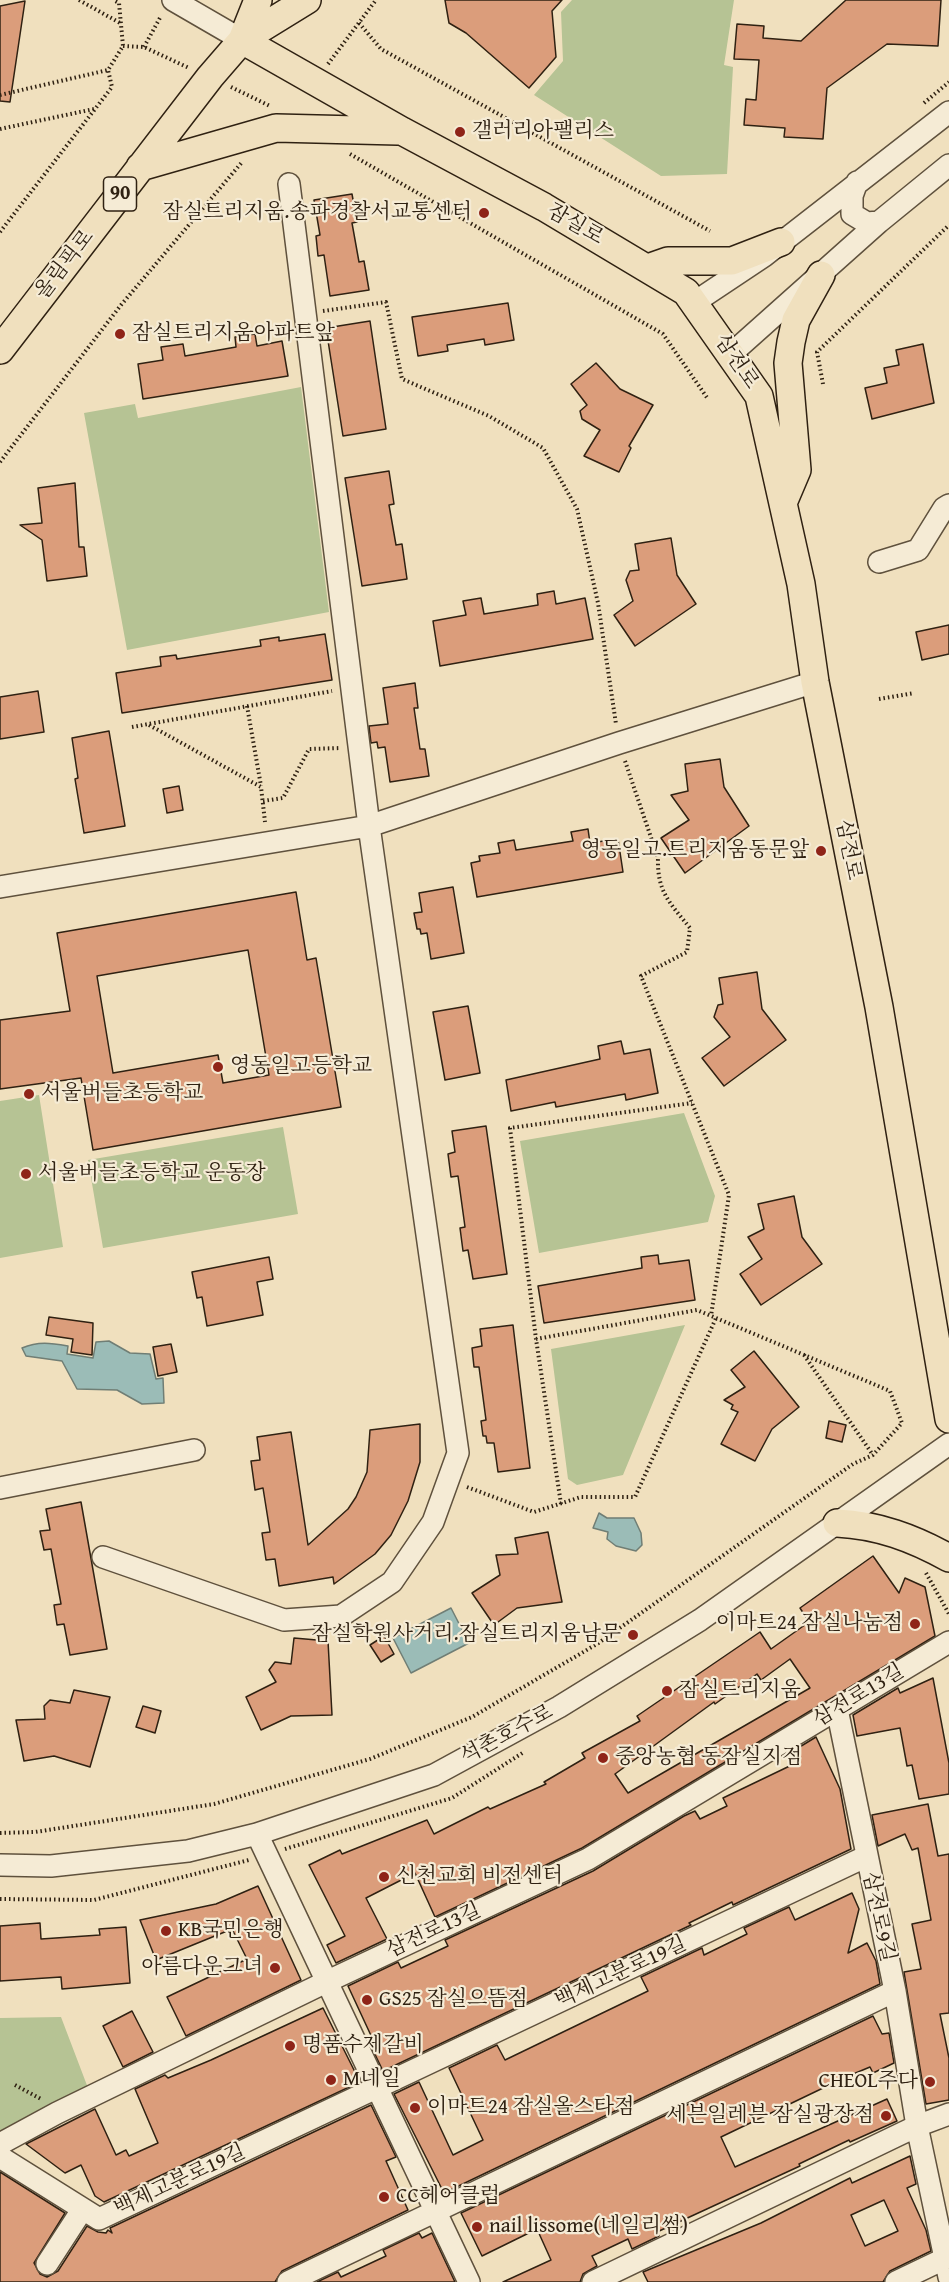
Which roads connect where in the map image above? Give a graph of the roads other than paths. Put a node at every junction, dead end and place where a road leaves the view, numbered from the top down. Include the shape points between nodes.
1 (258, 0) edge
2 (307, 0) edge
3 (169, 5) edge
4 (242, 40) junction
5 (949, 111) edge
6 (402, 131) junction
7 (949, 165) edge
8 (140, 167) junction
9 (857, 182) junction
10 (289, 184) dead end
11 (879, 222) junction
12 (781, 242) junction
13 (648, 267) junction
14 (821, 275) junction
15 (695, 302) junction
16 (0, 350) edge
17 (731, 354) junction
18 (783, 503) junction
19 (949, 505) edge
20 (879, 562) dead end
21 (815, 682) junction
22 (369, 826) junction
23 (0, 887) edge
24 (924, 1271) junction
25 (949, 1294) edge
26 (949, 1419) edge
27 (949, 1444) edge
28 (194, 1450) dead end
29 (0, 1488) edge
30 (837, 1522) junction
31 (103, 1557) dead end
32 (949, 1558) edge
33 (949, 1642) edge
34 (837, 1709) junction
35 (257, 1834) junction
36 (865, 1857) junction
37 (0, 1865) edge
38 (326, 1982) junction
39 (895, 1991) junction
40 (376, 2089) junction
41 (949, 2114) edge
42 (917, 2126) junction
43 (0, 2144) edge
44 (0, 2157) edge
45 (82, 2210) junction
46 (435, 2211) junction
47 (47, 2264) dead end
48 (947, 2268) edge
49 (288, 2282) edge
50 (469, 2282) edge
51 (593, 2282) edge
52 (896, 2282) edge

1 - 4 main road, 올림픽로 / 90
2 - 4 main road, 올림픽로 / 90
3 - 4 street, 잠실로
4 - 6 main road, 잠실로
4 - 8 main road, 올림픽로 / 90
5 - 9 street
6 - 8 main road via 276,128
6 - 13 main road, 잠실로
7 - 11 street
8 - 16 main road, 올림픽로 / 90
9 - 11 street via 852,214 867,223
9 - 12 street
10 - 22 street
11 - 14 street
12 - 13 main road via 732,261 668,261
12 - 15 street
13 - 15 main road, 잠실로
14 - 17 street
14 - 18 main road via 796,321 791,342 788,363 797,470
15 - 17 main road, 삼전로
17 - 18 main road, 삼전로 via 759,396
18 - 21 main road, 삼전로 via 801,584
19 - 20 street via 918,550
21 - 22 street
21 - 24 main road, 삼전로 via 879,1007
22 - 23 street
22 - 31 street via 458,1453 433,1522 392,1582 341,1616 284,1620
24 - 25 main road
24 - 26 main road, 삼전로
27 - 30 street, 석촌호수로
28 - 29 street
30 - 32 main road via 883,1529
30 - 35 street, 석촌호수로 via 690,1626 559,1707 434,1775
33 - 34 street, 삼전로13길
34 - 36 street, 삼전로9길
34 - 38 street, 삼전로13길 via 588,1859
35 - 37 street, 석촌호수로 via 188,1851 51,1866
35 - 38 street
36 - 39 street, 삼전로9길
36 - 40 street, 백제고분로19길
38 - 40 street
38 - 43 street, 삼전로13길
39 - 42 street, 삼전로9길
39 - 46 street
40 - 45 street, 백제고분로19길 via 99,2219
40 - 46 street
41 - 42 street
42 - 48 street, 삼전로9길
42 - 51 street
44 - 45 street, 백제고분로19길
45 - 47 street, 백제고분로19길
46 - 49 street
46 - 50 street
48 - 52 street

